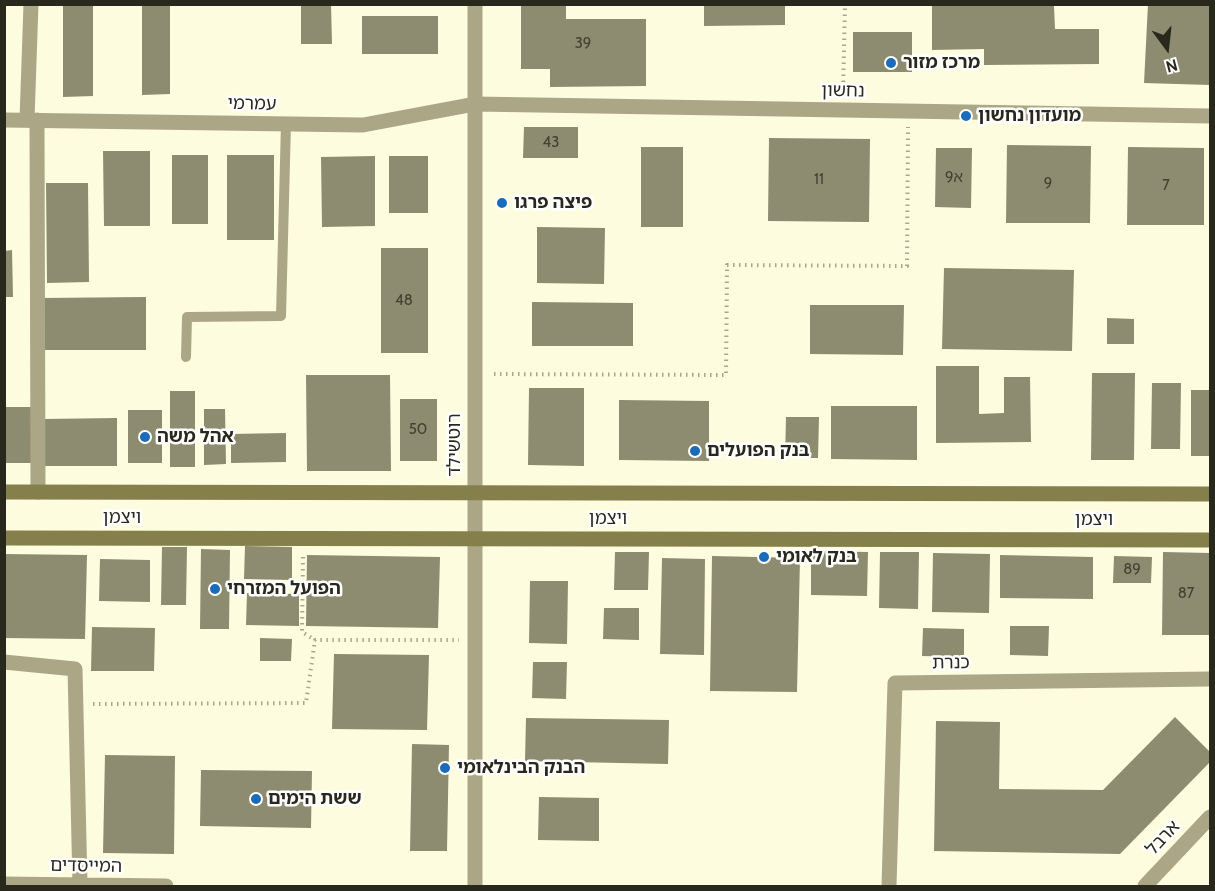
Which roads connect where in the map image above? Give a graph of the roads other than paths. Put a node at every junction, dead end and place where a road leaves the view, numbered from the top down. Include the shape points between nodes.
1 (31, 4) edge
2 (475, 4) edge
3 (475, 104) junction
4 (1210, 116) edge
5 (4, 120) edge
6 (32, 120) junction
7 (286, 123) junction
8 (186, 357) dead end
9 (4, 492) edge
10 (38, 492) junction
11 (475, 493) junction
12 (1210, 494) edge
13 (4, 537) edge
14 (475, 538) junction
15 (1210, 540) edge
16 (4, 662) edge
17 (1210, 679) edge
18 (1210, 817) edge
19 (4, 884) edge
20 (80, 885) junction
21 (166, 886) edge
22 (475, 886) edge
23 (889, 886) edge
24 (1145, 886) edge

1 - 6 street
2 - 3 street, רוטשילד
3 - 4 street, נחשון
3 - 7 street, עמרמי via 363,125
3 - 11 street, רוטשילד
5 - 6 street, עמרמי
6 - 7 street, עמרמי
6 - 10 street
7 - 8 lane via 281,316 188,317
9 - 10 main road, ויצמן
10 - 11 main road, ויצמן
11 - 12 main road, ויצמן
11 - 14 street, רוטשילד
13 - 14 main road, ויצמן
14 - 15 main road, ויצמן
14 - 22 street, רוטשילד
16 - 20 street via 75,669
17 - 23 street, כנרת via 895,683
18 - 24 street, ארבל
19 - 20 street, המייסדים
20 - 21 street, המייסדים

